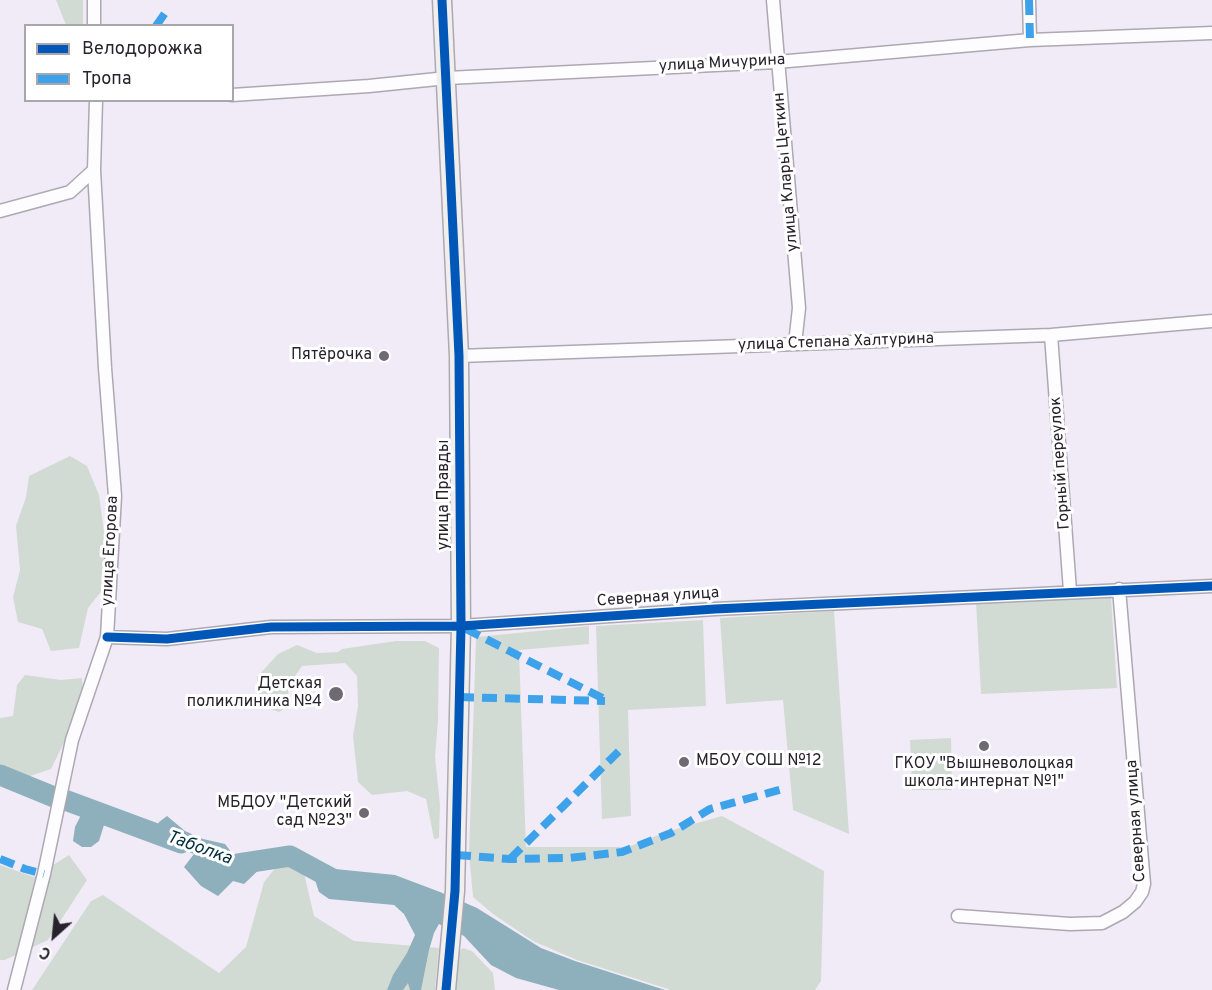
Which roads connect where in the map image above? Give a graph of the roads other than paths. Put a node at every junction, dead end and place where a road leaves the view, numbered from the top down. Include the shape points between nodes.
1 (94, 0) edge
2 (442, 0) edge
3 (773, 0) edge
4 (1029, 0) edge
5 (94, 24) edge
6 (1212, 33) edge
7 (1030, 40) junction
8 (777, 62) junction
9 (447, 78) junction
10 (234, 95) edge
11 (96, 102) edge
12 (94, 170) junction
13 (0, 211) edge
14 (1212, 321) edge
15 (1051, 335) junction
16 (795, 344) junction
17 (459, 356) junction
18 (1212, 586) edge
19 (1119, 589) junction
20 (1070, 591) junction
21 (461, 626) junction
22 (107, 637) junction
23 (958, 916) dead end
24 (14, 990) edge
25 (446, 990) edge

1 - 5 street
2 - 9 street, улица Правды
3 - 8 street, улица Клары Цеткин
4 - 7 street
6 - 7 street, улица Мичурина
7 - 8 street, улица Мичурина
8 - 9 street, улица Мичурина
8 - 16 street, улица Клары Цеткин via 799,308
9 - 10 street, улица Мичурина
9 - 17 street, улица Правды
11 - 12 street, улица Егорова
12 - 13 street via 70,192
12 - 22 street, улица Егорова via 115,496
14 - 15 street, улица Степана Халтурина
15 - 16 street, улица Степана Халтурина
15 - 20 street, Горный переулок
16 - 17 street, улица Степана Халтурина
17 - 21 street, улица Правды
18 - 19 street, Северная улица
19 - 20 street, Северная улица
19 - 23 street, Северная улица via 1142,892 1123,912 1102,923
20 - 21 street, Северная улица
21 - 22 street, Северная улица via 271,627 167,639
21 - 25 street, улица Правды via 455,891
22 - 24 street, улица Егорова via 72,740 44,874

